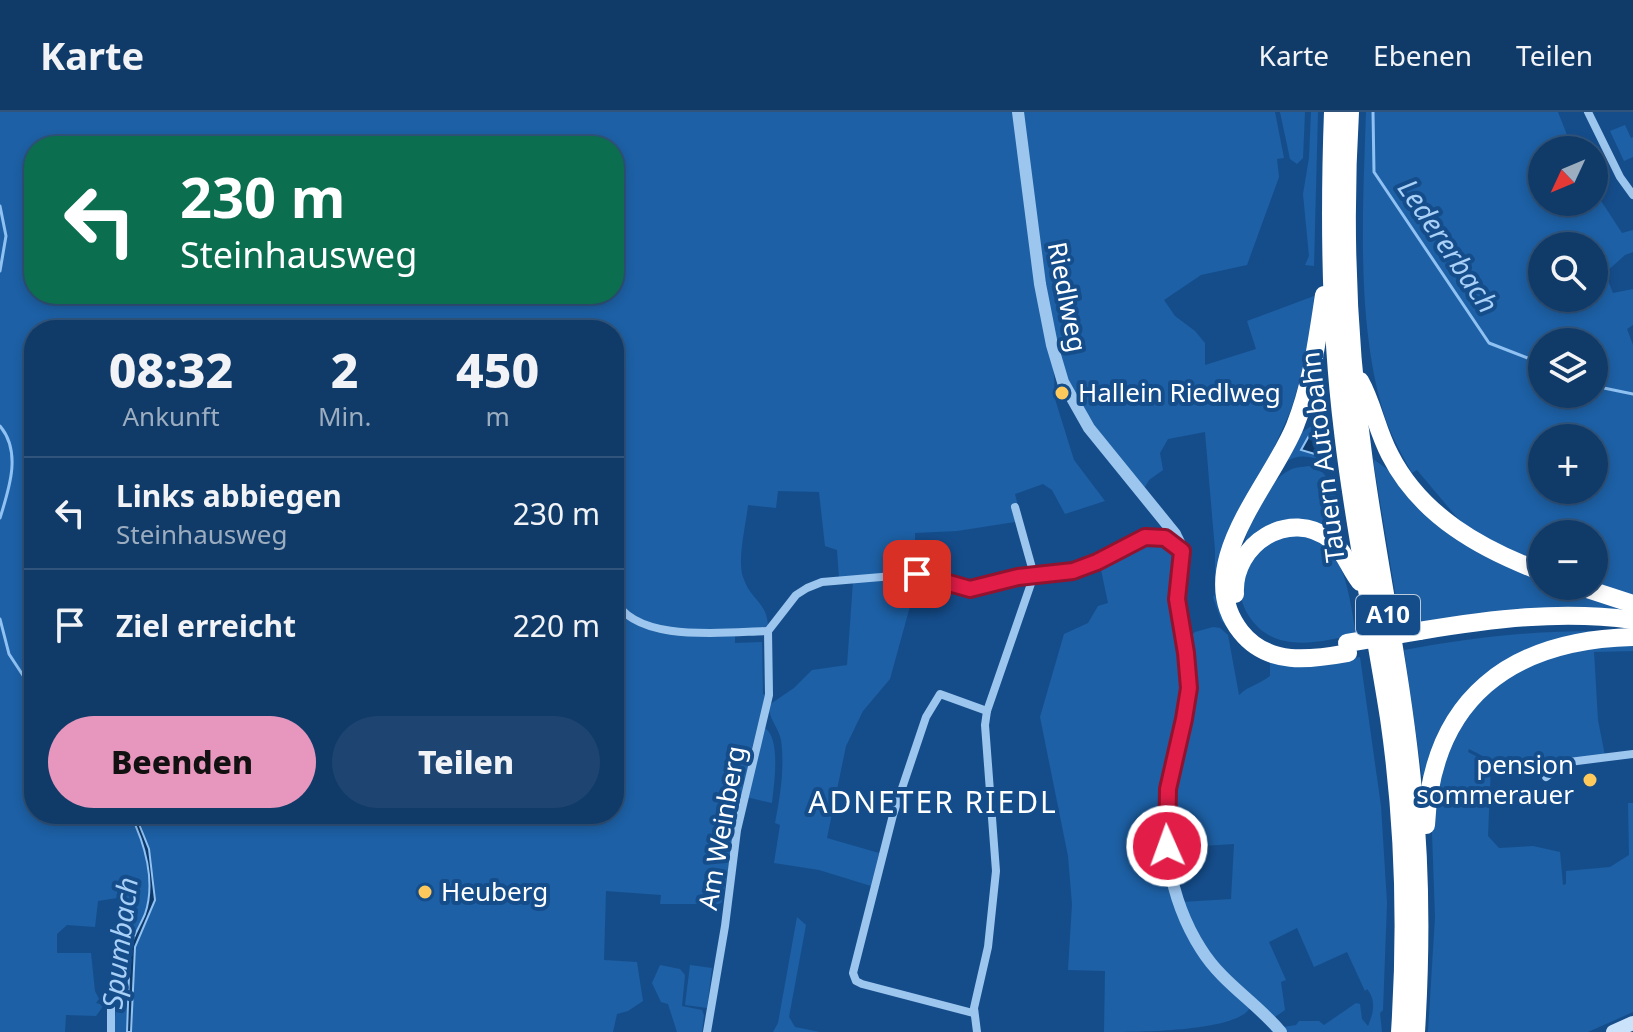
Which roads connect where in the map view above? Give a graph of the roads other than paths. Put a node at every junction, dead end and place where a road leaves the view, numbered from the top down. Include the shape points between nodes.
1 (1018, 112) edge
2 (1333, 112) edge
3 (1350, 112) edge
4 (1588, 112) edge
5 (1633, 195) edge
6 (1332, 278) junction
7 (1353, 368) junction
8 (1015, 507) dead end
9 (1182, 551) junction
10 (1528, 565) edge
11 (1034, 575) junction
12 (1366, 590) junction
13 (1608, 596) edge
14 (1633, 604) edge
15 (624, 613) edge
16 (1633, 620) edge
17 (1633, 628) edge
18 (768, 631) junction
19 (1420, 636) junction
20 (1633, 637) edge
21 (1347, 648) junction
22 (987, 711) junction
23 (1633, 754) edge
24 (1546, 777) dead end
25 (1419, 863) junction
26 (111, 1001) dead end
27 (973, 1013) junction
28 (1633, 1023) edge
29 (111, 1032) edge
30 (707, 1032) edge
31 (977, 1032) edge
32 (1281, 1032) edge
33 (1400, 1032) edge
34 (1416, 1032) edge
35 (1613, 1032) edge

1 - 9 street, Riedlweg via 1040,284 1063,382 1089,428 1175,534
2 - 6 highway, Tauern Autobahn / A10
3 - 7 highway, Tauern Autobahn / A10
4 - 5 street
6 - 12 highway, Tauern Autobahn / A10 via 1343,430
6 - 21 highway via 1324,294 1304,400 1286,445 1236,534 1224,588 1236,625 1274,656 1298,659
7 - 10 highway via 1389,454 1416,494 1471,539
7 - 25 highway, Tauern Autobahn / A10 via 1406,729
8 - 11 street
9 - 11 street via 1165,538 1145,537 1073,571
9 - 32 street via 1177,599 1189,688 1168,789 1172,879 1203,953
11 - 18 street via 970,589 917,574 822,582 796,595
11 - 22 street
12 - 21 highway via 1339,548 1306,529 1285,528 1262,538 1238,567 1235,590 1241,613 1264,640 1305,649
12 - 33 highway, Tauern Autobahn / A10 via 1389,719 1403,863
13 - 14 highway
15 - 18 street via 656,628
16 - 19 highway via 1543,615
17 - 19 highway via 1539,626
18 - 30 street, Am Weinberg via 769,695 737,830
19 - 21 highway
20 - 25 highway via 1598,638 1528,658 1468,702 1437,755
22 - 27 street via 996,871 988,947
22 - 27 street via 940,694 926,717 893,815 853,973 862,984
23 - 24 street via 1569,762
25 - 34 highway, Tauern Autobahn / A10
26 - 29 street
27 - 31 street
28 - 35 main road

